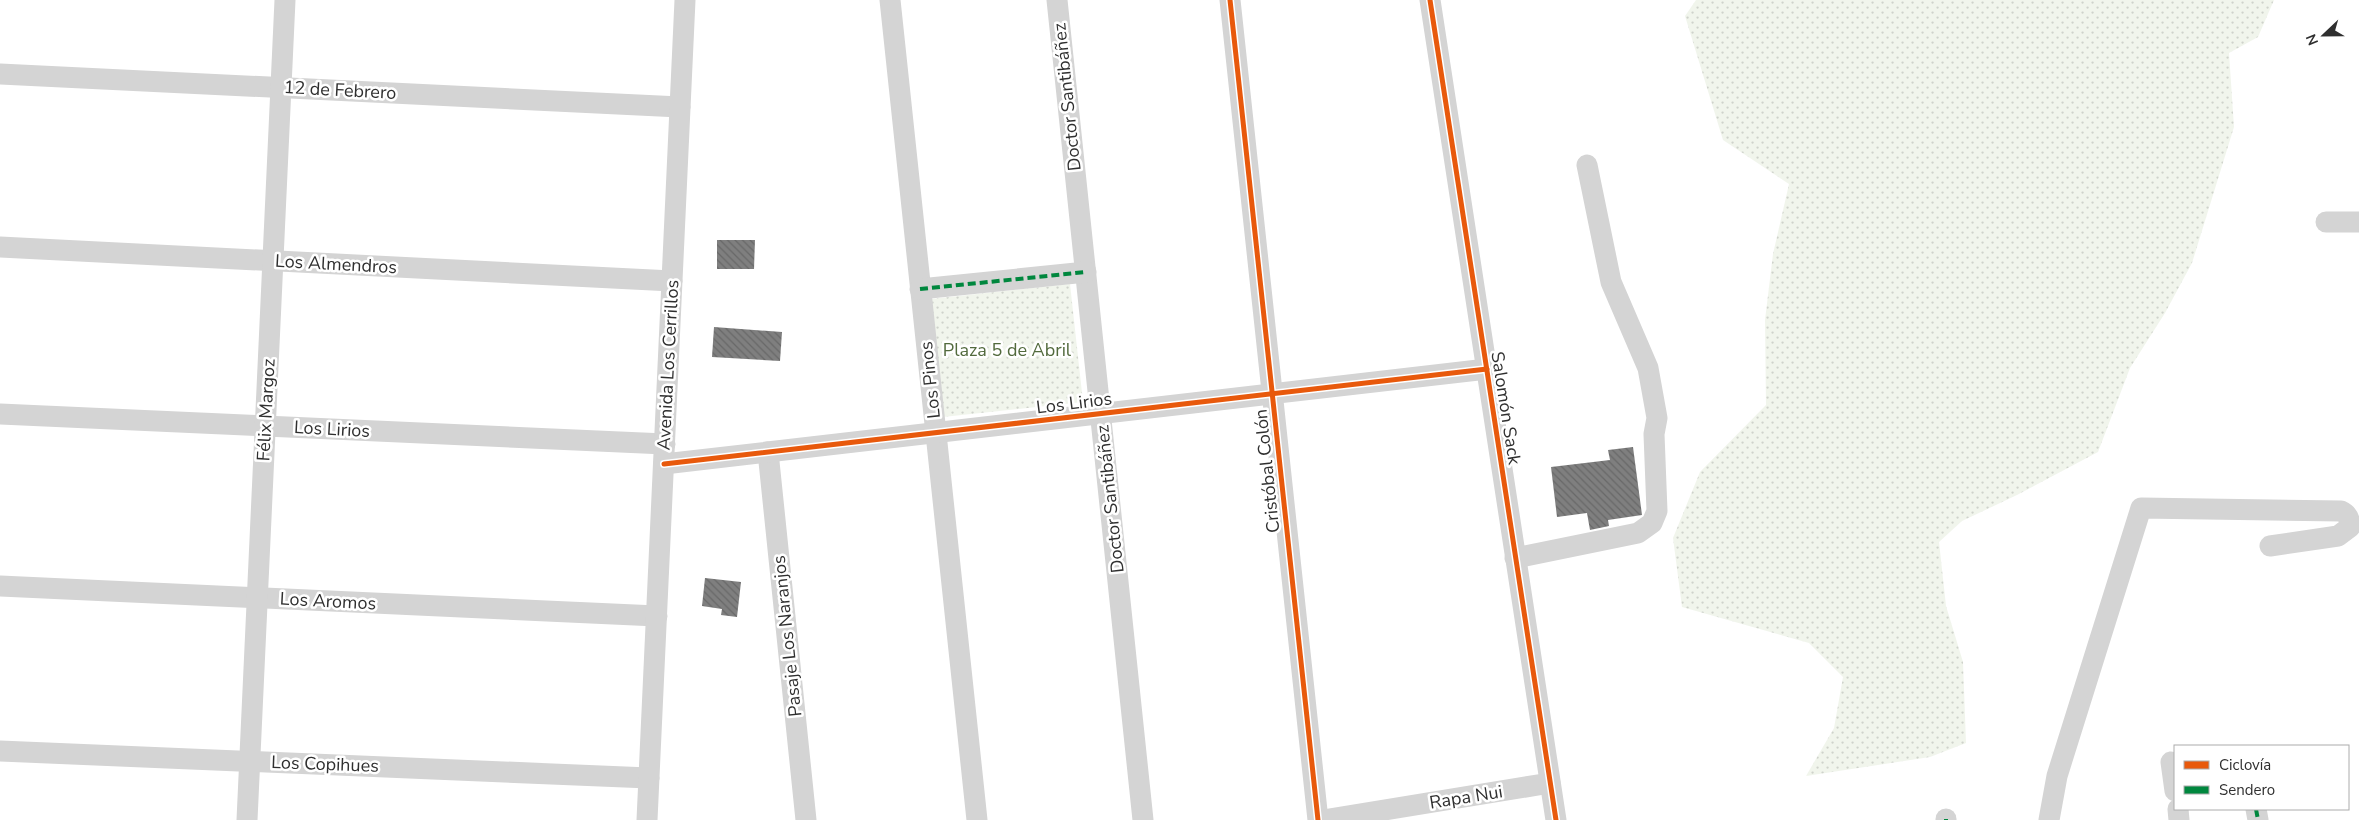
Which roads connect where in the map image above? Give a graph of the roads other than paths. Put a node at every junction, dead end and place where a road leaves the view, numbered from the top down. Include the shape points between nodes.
1 (285, 0) edge
2 (685, 0) edge
3 (890, 0) edge
4 (1057, 0) edge
5 (1230, 0) edge
6 (1430, 0) edge
7 (0, 74) edge
8 (281, 87) junction
9 (680, 107) junction
10 (1587, 165) dead end
11 (2326, 222) dead end
12 (2359, 222) edge
13 (0, 247) edge
14 (273, 260) junction
15 (1086, 272) junction
16 (672, 281) junction
17 (920, 289) junction
18 (1486, 369) junction
19 (1272, 394) junction
20 (0, 414) edge
21 (1101, 414) junction
22 (266, 426) junction
23 (936, 433) junction
24 (768, 452) junction
25 (664, 454) junction
26 (2270, 546) dead end
27 (1516, 558) junction
28 (0, 586) edge
29 (258, 598) junction
30 (657, 616) junction
31 (0, 750) edge
32 (250, 761) junction
33 (2171, 762) dead end
34 (649, 778) junction
35 (1550, 783) junction
36 (2174, 784) edge
37 (247, 820) edge
38 (647, 820) edge
39 (806, 820) edge
40 (977, 820) edge
41 (1143, 820) edge
42 (1318, 820) edge
43 (1323, 820) edge
44 (1556, 820) edge
45 (2049, 820) edge

1 - 8 street, Félix Margoz
2 - 9 street, Avenida Los Cerrillos
3 - 17 street, Los Pinos
4 - 15 street, Doctor Santibáñez
5 - 19 street, Cristóbal Colón
6 - 18 street, Salomón Sack
7 - 8 street, 12 de Febrero
8 - 9 street, 12 de Febrero
8 - 14 street, Félix Margoz
9 - 16 street, Avenida Los Cerrillos
10 - 27 street via 1611,282 1648,368 1657,418 1654,434 1657,511 1652,523 1638,532
11 - 12 street
13 - 14 street, Los Almendros
14 - 16 street, Los Almendros
14 - 22 street, Félix Margoz
15 - 17 street
15 - 21 street, Doctor Santibáñez
16 - 25 street, Avenida Los Cerrillos
17 - 23 street, Los Pinos
18 - 19 street, Los Lirios
18 - 27 street, Salomón Sack
19 - 21 street, Los Lirios
19 - 42 street, Cristóbal Colón
20 - 22 street, Los Lirios
21 - 23 street, Los Lirios
21 - 41 street, Doctor Santibáñez
22 - 25 street, Los Lirios
22 - 29 street, Félix Margoz
23 - 24 street, Los Lirios
23 - 40 street, Los Pinos
24 - 25 street, Los Lirios
24 - 39 street, Pasaje Los Naranjos
25 - 30 street, Avenida Los Cerrillos
26 - 45 street via 2338,536 2350,527 2348,515 2341,511 2141,508 2057,776
27 - 35 street, Salomón Sack
28 - 29 street, Los Aromos
29 - 30 street, Los Aromos
29 - 32 street, Félix Margoz
30 - 34 street, Avenida Los Cerrillos
31 - 32 street, Los Copihues
32 - 34 street, Los Copihues
32 - 37 street, Félix Margoz
33 - 36 street
34 - 38 street, Avenida Los Cerrillos
35 - 43 street, Rapa Nui
35 - 44 street, Salomón Sack

